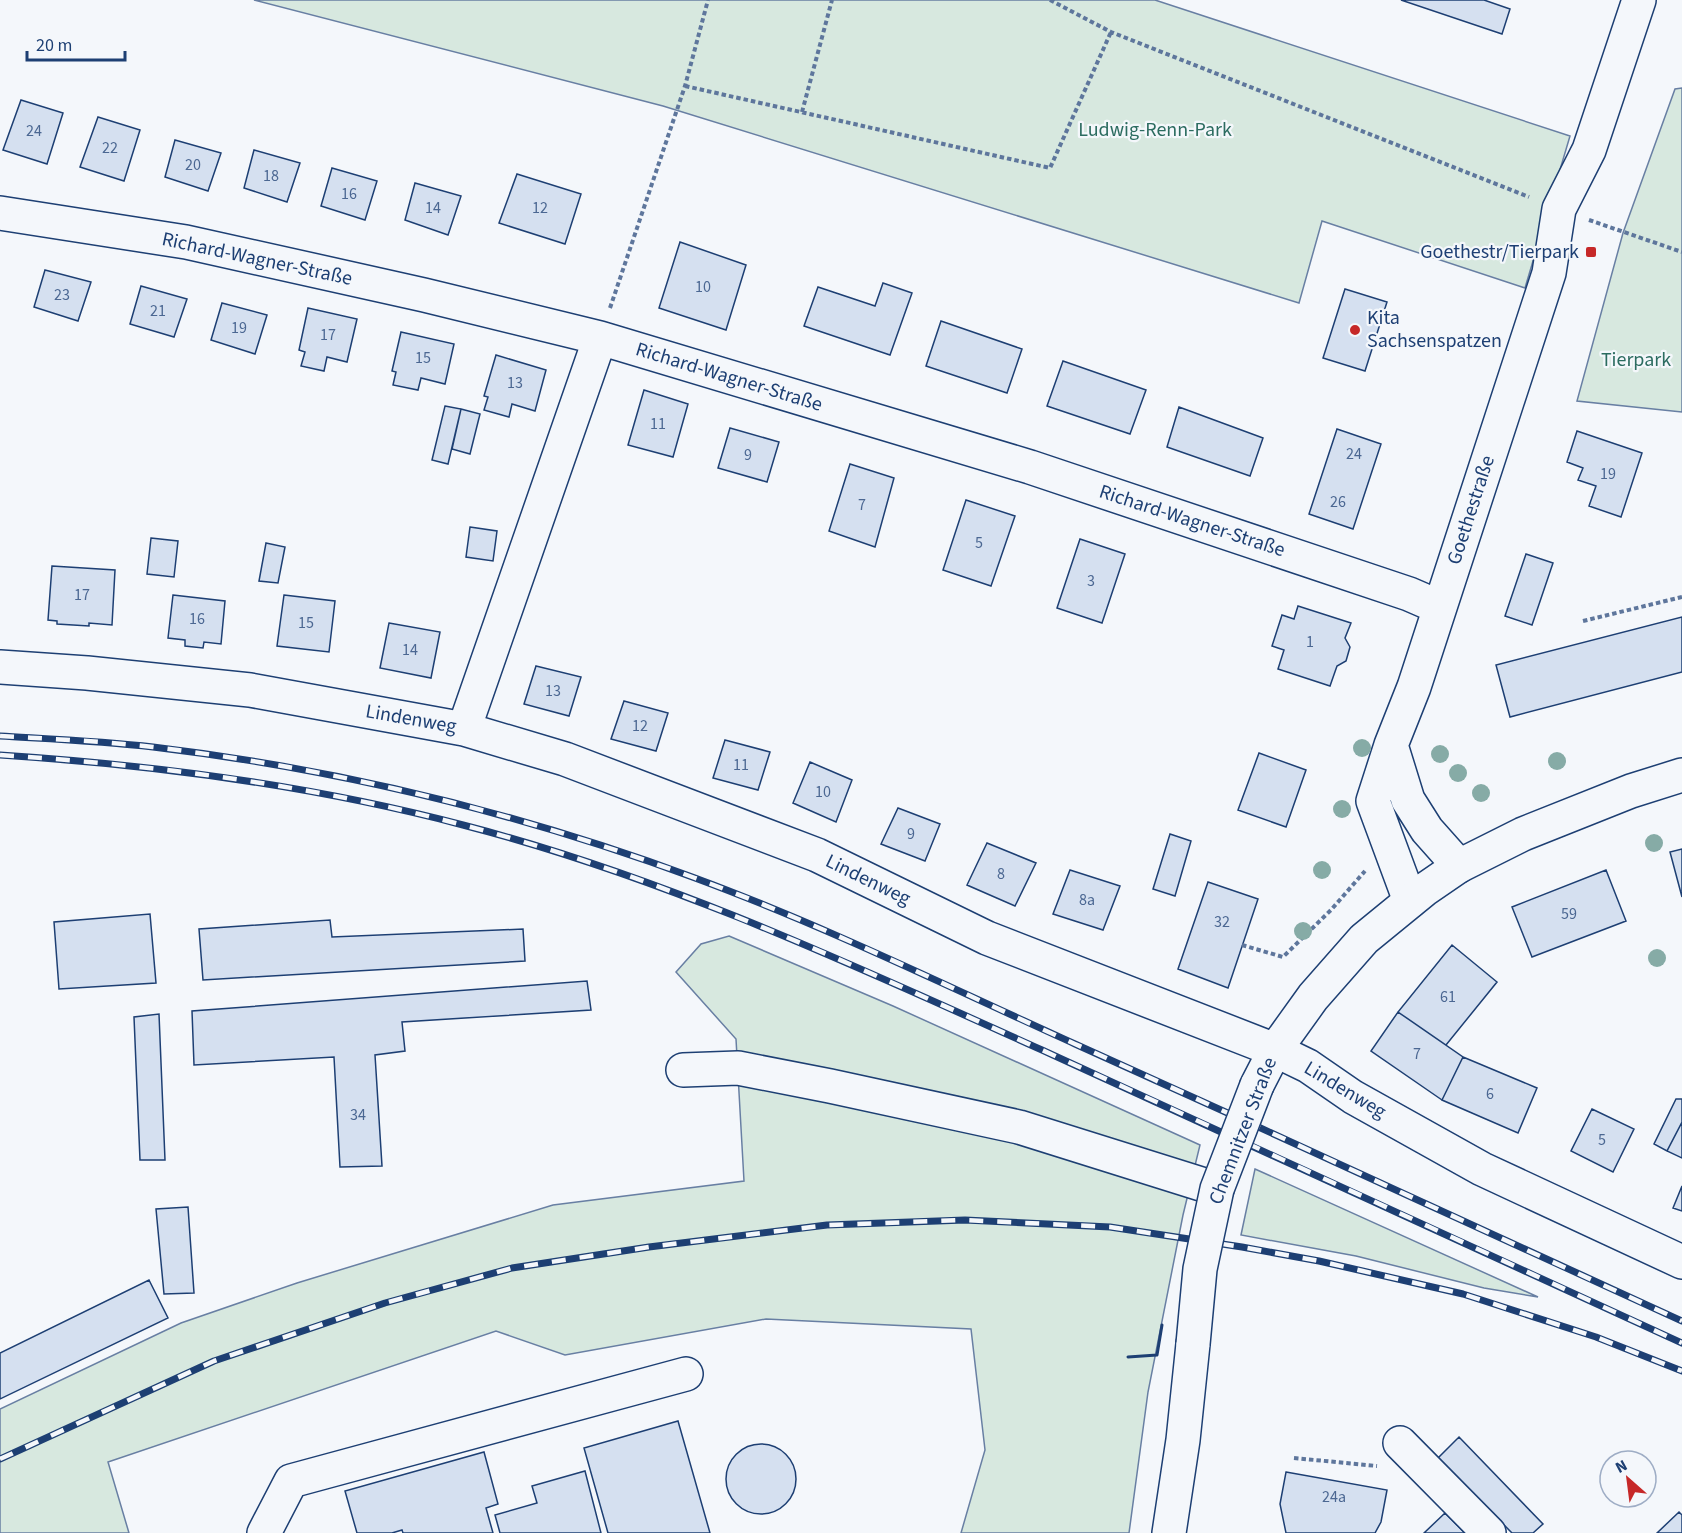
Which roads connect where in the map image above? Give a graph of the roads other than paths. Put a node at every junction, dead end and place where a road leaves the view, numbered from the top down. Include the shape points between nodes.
1 (1639, 0) edge
2 (0, 213) edge
3 (600, 338) junction
4 (1440, 607) junction
5 (0, 667) edge
6 (464, 729) junction
7 (1391, 745) junction
8 (1682, 775) edge
9 (1459, 866) junction
10 (1410, 901) junction
11 (1275, 1050) junction
12 (683, 1070) dead end
13 (1217, 1189) junction
14 (1682, 1262) edge
15 (686, 1374) dead end
16 (1400, 1443) dead end
17 (264, 1533) edge
18 (1169, 1533) edge
19 (1488, 1533) edge

1 - 4 street, Goethestraße
2 - 3 street, Richard-Wagner-Straße via 186,242
3 - 4 street, Richard-Wagner-Straße via 1030,467
3 - 6 street
4 - 7 street, Goethestraße
5 - 6 street, Lindenweg via 250,690
6 - 11 street, Lindenweg via 565,759 817,855 987,938
7 - 9 street via 1408,800 1427,830
7 - 10 street, Goethestraße via 1373,801
8 - 9 street, Chemnitzer Straße via 1566,816
9 - 10 street, Chemnitzer Straße
10 - 11 street, Chemnitzer Straße via 1364,939
11 - 13 street, Chemnitzer Straße, bridge via 1257,1085
11 - 14 street, Lindenweg via 1482,1169
12 - 13 street via 738,1068 1019,1127
13 - 18 street, Chemnitzer Straße, bridge via 1200,1269 1183,1440
15 - 17 street via 291,1481
16 - 19 street

